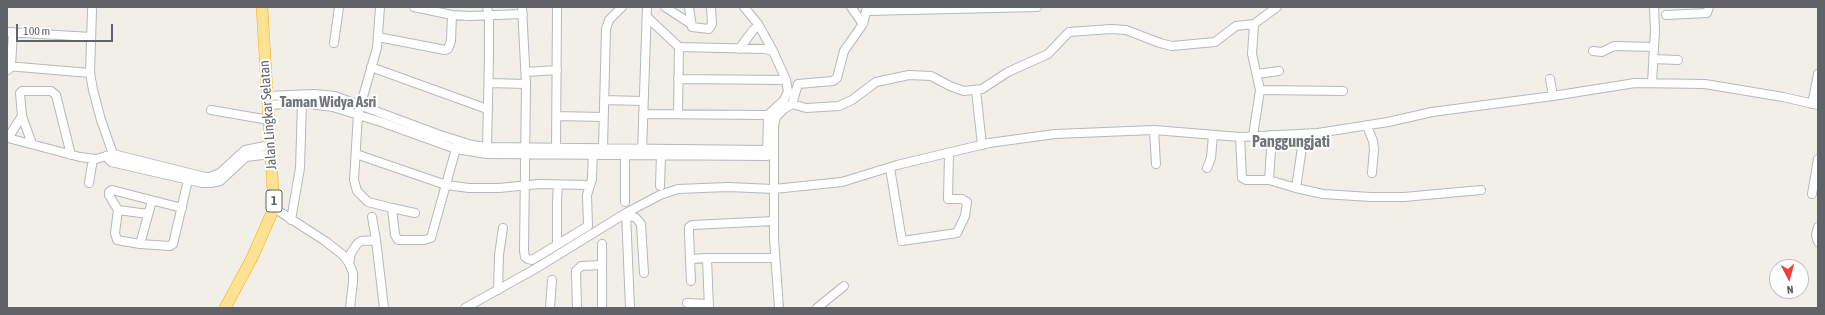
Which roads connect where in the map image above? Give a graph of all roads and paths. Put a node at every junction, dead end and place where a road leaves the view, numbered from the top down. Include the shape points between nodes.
1 (262, 7) edge
2 (339, 7) edge
3 (380, 7) edge
4 (414, 7) edge
5 (487, 7) edge
6 (556, 7) edge
7 (622, 7) edge
8 (647, 7) edge
9 (665, 7) edge
10 (689, 7) edge
11 (711, 7) edge
12 (744, 7) edge
13 (851, 7) edge
14 (968, 7) edge
15 (1037, 7) edge
16 (1277, 7) edge
17 (1654, 7) edge
18 (1710, 7) edge
19 (867, 9) edge
20 (92, 10) dead end
21 (522, 11) edge
22 (452, 15) junction
23 (489, 16) junction
24 (1666, 16) dead end
25 (647, 17) junction
26 (691, 24) junction
27 (863, 24) junction
28 (1254, 24) junction
29 (754, 29) dead end
30 (10, 32) edge
31 (91, 37) junction
32 (378, 37) junction
33 (334, 43) dead end
34 (679, 47) junction
35 (1654, 47) junction
36 (739, 49) junction
37 (773, 51) junction
38 (1593, 52) dead end
39 (1653, 59) junction
40 (1678, 60) dead end
41 (372, 62) junction
42 (8, 68) edge
43 (557, 70) junction
44 (1279, 71) dead end
45 (526, 72) junction
46 (90, 73) junction
47 (1257, 74) junction
48 (1818, 74) edge
49 (678, 78) junction
50 (1550, 79) dead end
51 (786, 80) junction
52 (489, 83) junction
53 (1652, 83) junction
54 (526, 84) junction
55 (976, 90) junction
56 (1260, 90) junction
57 (1343, 91) dead end
58 (1553, 96) junction
59 (604, 100) junction
60 (268, 101) junction
61 (643, 101) junction
62 (302, 103) junction
63 (792, 104) junction
64 (360, 105) junction
65 (1815, 105) edge
66 (487, 109) junction
67 (211, 110) dead end
68 (358, 114) junction
69 (643, 114) junction
70 (678, 114) junction
71 (768, 114) junction
72 (22, 116) junction
73 (556, 116) junction
74 (604, 117) junction
75 (269, 120) junction
76 (1367, 126) junction
77 (1154, 130) junction
78 (1304, 134) junction
79 (1213, 135) junction
80 (1253, 136) junction
81 (1272, 136) junction
82 (1240, 137) junction
83 (8, 139) edge
84 (458, 141) junction
85 (32, 144) junction
86 (982, 145) junction
87 (487, 147) junction
88 (603, 148) junction
89 (270, 149) junction
90 (456, 149) junction
91 (526, 150) junction
92 (556, 150) junction
93 (593, 151) junction
94 (642, 152) junction
95 (767, 153) junction
96 (949, 153) junction
97 (356, 154) junction
98 (625, 154) junction
99 (71, 155) junction
100 (661, 156) junction
101 (110, 157) junction
102 (93, 159) junction
103 (1818, 159) edge
104 (1156, 164) dead end
105 (890, 168) junction
106 (1207, 168) dead end
107 (1372, 173) dead end
108 (189, 176) junction
109 (1269, 180) junction
110 (89, 183) dead end
111 (446, 185) junction
112 (525, 185) junction
113 (558, 185) junction
114 (590, 185) junction
115 (660, 186) dead end
116 (1296, 188) junction
117 (774, 189) junction
118 (1481, 190) dead end
119 (1812, 194) dead end
120 (152, 201) junction
121 (625, 202) dead end
122 (182, 208) junction
123 (274, 208) junction
124 (392, 208) junction
125 (118, 210) junction
126 (415, 213) dead end
127 (148, 214) junction
128 (627, 214) junction
129 (372, 217) dead end
130 (291, 220) junction
131 (774, 221) junction
132 (1818, 227) edge
133 (503, 228) dead end
134 (376, 240) junction
135 (1818, 242) edge
136 (557, 243) junction
137 (140, 244) junction
138 (602, 244) dead end
139 (707, 258) junction
140 (775, 258) junction
141 (690, 259) junction
142 (349, 263) junction
143 (602, 264) junction
144 (644, 273) dead end
145 (552, 280) dead end
146 (691, 281) dead end
147 (844, 286) dead end
148 (498, 290) junction
149 (687, 303) dead end
150 (709, 306) edge
151 (225, 308) edge
152 (350, 308) edge
153 (384, 308) edge
154 (465, 308) edge
155 (550, 308) edge
156 (577, 308) edge
157 (602, 308) edge
158 (630, 308) edge
159 (779, 308) edge
160 (817, 308) edge

1 - 60 highway, Jalan Lingkar Selatan / 1
2 - 33 street
3 - 32 street
4 - 22 street
5 - 23 street
6 - 43 street
7 - 59 street via 613,14 607,24
8 - 25 street
9 - 26 street
10 - 26 street
11 - 26 street via 709,29 694,27
12 - 37 street via 758,24
13 - 27 street
14 - 15 street
14 - 19 street
16 - 28 street
17 - 35 street
18 - 24 street via 1707,13
19 - 27 street
20 - 31 street
21 - 23 street
21 - 45 street
22 - 23 street
22 - 32 street via 451,41 445,50
23 - 52 street
25 - 34 street
25 - 61 street
27 - 63 street via 844,51 837,78 833,81 798,84
28 - 47 street via 1252,54
28 - 55 street via 1236,26 1215,42 1172,46 1126,30 1069,32 1048,54
29 - 36 street
30 - 31 street
30 - 42 street
31 - 46 street
32 - 41 street
34 - 36 street
34 - 49 street
35 - 38 street via 1614,46 1602,52
35 - 39 street
36 - 37 street
37 - 51 street
39 - 40 street
39 - 53 street
41 - 64 street
41 - 66 street
42 - 46 street
43 - 45 street
43 - 73 street
44 - 47 street
45 - 54 street
46 - 101 street
47 - 56 street
48 - 65 street
49 - 51 street
49 - 70 street
50 - 58 street
51 - 71 street via 787,96
52 - 54 street
52 - 66 street
53 - 58 street via 1634,83
53 - 65 street via 1715,85
54 - 91 street
55 - 63 street via 958,90 932,76 909,76 876,82 852,100 839,106 806,108
55 - 86 street
56 - 57 street
56 - 80 street
58 - 76 street via 1432,112
59 - 61 street
59 - 74 street
60 - 62 street
60 - 64 street via 314,94 335,96
60 - 75 highway, Jalan Lingkar Selatan / 1
61 - 69 street
62 - 68 street via 328,106
62 - 130 street via 300,168
63 - 117 street via 779,114 775,122
64 - 68 street
64 - 84 street
66 - 87 street
67 - 75 street
68 - 90 street
68 - 97 street
69 - 70 street
69 - 94 street
70 - 71 street
71 - 95 street
72 - 83 street
72 - 85 street
72 - 99 street via 21,91 54,93
73 - 74 street
73 - 92 street
74 - 88 street
75 - 89 highway, Jalan Lingkar Selatan / 1
76 - 78 street
76 - 107 street via 1374,149
77 - 79 street
77 - 86 street via 1055,134
77 - 104 street
78 - 81 street
78 - 116 street
79 - 82 street
79 - 106 street via 1211,158
80 - 81 street
80 - 82 street
81 - 109 street
82 - 109 street via 1242,178
83 - 85 street
84 - 87 street
84 - 90 street
85 - 99 street
86 - 96 street
87 - 91 street
88 - 93 street
88 - 94 street
89 - 108 street via 246,157 220,181 202,183
89 - 123 highway, Jalan Lingkar Selatan / 1
90 - 91 street via 487,154
90 - 111 street
91 - 92 street
91 - 112 street
92 - 93 street
93 - 98 street
93 - 114 street
94 - 95 street
94 - 98 street
94 - 100 street
95 - 100 street
96 - 105 street
96 - 105 street via 948,199 965,200 967,205 957,232 902,241
97 - 111 street
97 - 124 street via 354,180 357,191 368,202
98 - 121 street
99 - 102 street
100 - 115 street
101 - 102 street
101 - 108 street
102 - 110 street
103 - 119 street
105 - 117 street via 842,182
108 - 122 street
109 - 116 street
111 - 112 street via 483,188
111 - 124 street via 433,234 428,240 398,240 395,235
112 - 113 street
112 - 136 street via 525,257 532,260
113 - 114 street
113 - 136 street
114 - 136 street via 588,226
116 - 118 street via 1323,194 1371,197 1404,197
117 - 128 street via 678,189 660,195
117 - 131 street
120 - 122 street
120 - 125 street via 112,190 109,195
120 - 127 street
122 - 137 street via 172,245 167,247
123 - 130 street
123 - 151 highway, Jalan Lingkar Selatan / 1 via 252,258
124 - 126 street
125 - 127 street
125 - 137 street via 115,233 117,240
127 - 137 street
128 - 144 street via 641,224
128 - 148 street
128 - 158 street
129 - 134 street
130 - 142 street via 343,255
131 - 140 street
131 - 141 street via 692,225 689,232
132 - 135 street
133 - 148 street
134 - 142 street via 361,241 357,244
134 - 153 street
138 - 143 street
139 - 140 street
139 - 141 street
139 - 150 street
140 - 159 street
141 - 146 street
142 - 152 street via 353,273
143 - 156 street via 581,266 576,271
143 - 157 street
145 - 155 street
147 - 160 street
148 - 154 street
149 - 150 street

